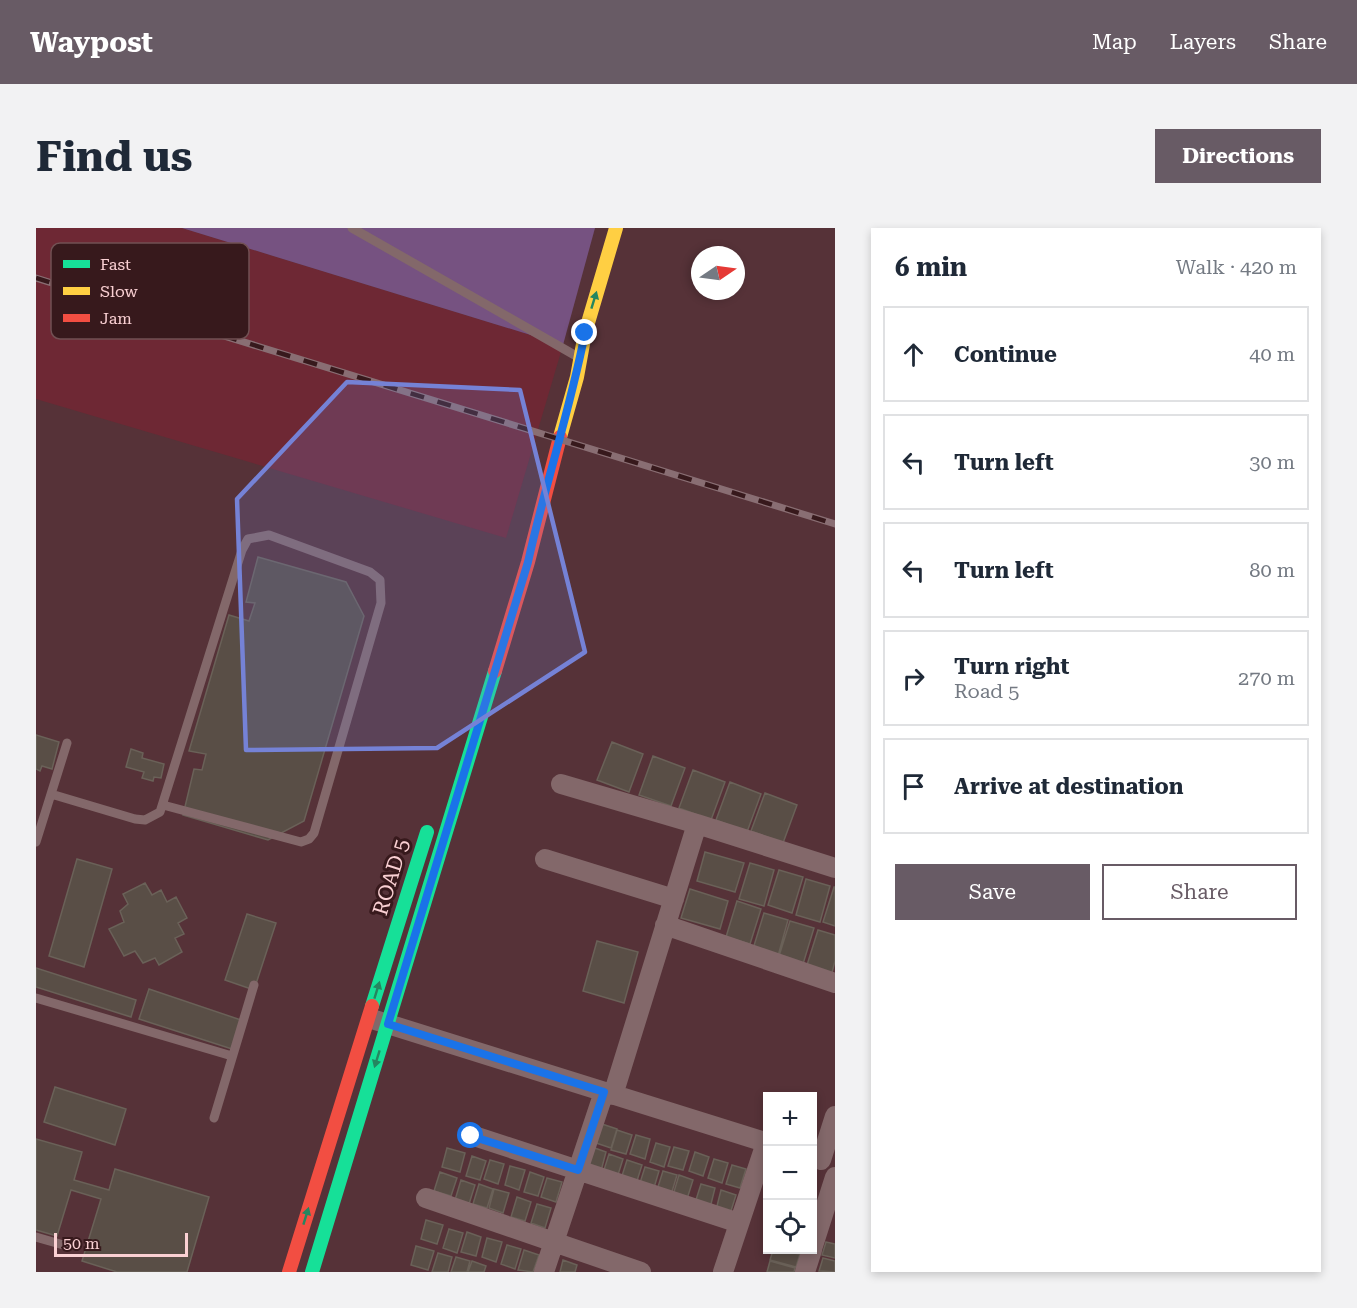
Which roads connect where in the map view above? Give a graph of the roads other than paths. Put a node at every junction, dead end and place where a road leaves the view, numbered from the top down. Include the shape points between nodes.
1 (352, 228) edge
2 (616, 228) edge
3 (618, 271) dead end
4 (580, 358) junction
5 (577, 377) junction
6 (542, 499) junction
7 (511, 568) dead end
8 (67, 743) dead end
9 (561, 784) dead end
10 (51, 794) junction
11 (163, 805) junction
12 (432, 815) dead end
13 (697, 824) junction
14 (36, 842) edge
15 (545, 859) dead end
16 (835, 868) edge
17 (674, 899) junction
18 (665, 926) junction
19 (835, 983) edge
20 (254, 985) dead end
21 (36, 998) edge
22 (368, 1018) junction
23 (388, 1024) junction
24 (232, 1056) junction
25 (609, 1093) junction
26 (835, 1116) edge
27 (214, 1118) dead end
28 (471, 1136) dead end
29 (763, 1142) edge
30 (766, 1146) edge
31 (823, 1161) edge
32 (578, 1170) junction
33 (835, 1177) edge
34 (426, 1198) dead end
35 (739, 1223) junction
36 (817, 1233) edge
37 (36, 1237) edge
38 (554, 1242) junction
39 (67, 1246) dead end
40 (810, 1254) edge
41 (289, 1272) edge
42 (312, 1272) edge
43 (544, 1272) edge
44 (641, 1272) edge
45 (723, 1272) edge
46 (805, 1272) edge

1 - 4 lane
4 -> 2 street, ROAD 5
3 - 5 street, ROAD 5 via 598,336
4 - 5 street, ROAD 5
5 - 6 street, ROAD 5
6 - 7 street, ROAD 5
6 - 23 street, ROAD 5 via 528,562
8 - 10 lane
9 - 13 street
10 - 11 lane via 145,820 160,812
10 - 14 lane
11 - 11 lane via 248,539 269,535 370,572 380,580 381,603 314,833 309,839 301,842
22 -> 12 street, ROAD 5
13 - 16 street
13 - 17 street
15 - 17 street
17 - 18 street
18 - 19 street
18 - 25 street
20 - 24 lane
21 - 24 lane
22 - 23 street
41 -> 22 street, ROAD 5
23 - 25 street
23 -> 42 street, ROAD 5
24 - 27 lane
25 - 29 street
25 - 32 street
26 - 31 street
28 - 32 street
30 - 35 street
32 - 35 street
32 - 38 street
33 - 36 street
34 - 38 street
35 - 45 street
37 - 39 lane
38 - 43 street
38 - 44 street
40 - 46 street

